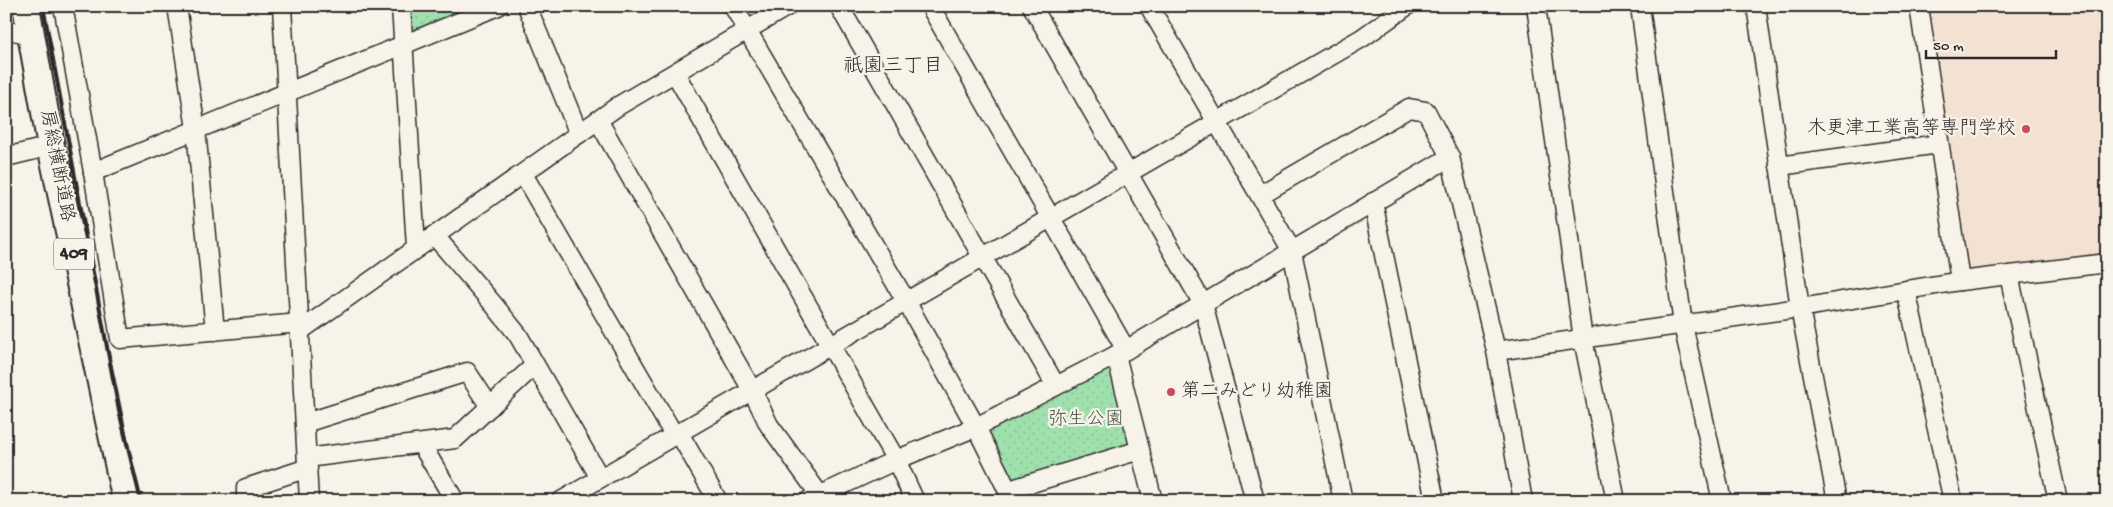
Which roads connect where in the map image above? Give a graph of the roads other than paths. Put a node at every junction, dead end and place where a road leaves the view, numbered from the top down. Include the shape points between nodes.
1 (26, 6) edge
2 (63, 6) edge
3 (177, 6) edge
4 (282, 6) edge
5 (402, 6) edge
6 (498, 6) edge
7 (527, 6) edge
8 (733, 6) edge
9 (788, 6) edge
10 (839, 6) edge
11 (930, 6) edge
12 (1032, 6) edge
13 (1149, 6) edge
14 (1407, 6) edge
15 (1536, 6) edge
16 (1640, 6) edge
17 (1756, 6) edge
18 (1919, 6) edge
19 (747, 30) junction
20 (19, 32) edge
21 (404, 44) junction
22 (674, 73) junction
23 (287, 93) junction
24 (598, 120) junction
25 (1217, 120) junction
26 (196, 129) junction
27 (579, 134) junction
28 (1940, 144) junction
29 (51, 146) junction
30 (6, 157) edge
31 (1450, 157) junction
32 (1779, 166) junction
33 (93, 172) junction
34 (1128, 172) junction
35 (523, 174) junction
36 (1260, 195) junction
37 (1373, 202) junction
38 (1050, 217) junction
39 (434, 236) junction
40 (416, 248) junction
41 (1292, 251) junction
42 (982, 257) junction
43 (2107, 263) edge
44 (2009, 275) junction
45 (1960, 281) junction
46 (1906, 290) junction
47 (906, 301) junction
48 (1203, 304) junction
49 (1800, 308) junction
50 (1683, 325) junction
51 (300, 327) junction
52 (215, 331) junction
53 (1583, 339) junction
54 (830, 345) junction
55 (1496, 351) junction
56 (1121, 352) junction
57 (535, 366) junction
58 (1056, 386) junction
59 (752, 390) junction
60 (490, 407) junction
61 (305, 423) junction
62 (976, 427) junction
63 (676, 434) junction
64 (421, 444) junction
65 (1140, 450) junction
66 (896, 460) junction
67 (307, 463) junction
68 (600, 478) junction
69 (1011, 495) edge
70 (567, 499) edge
71 (817, 499) edge
72 (126, 501) edge
73 (246, 501) edge
74 (309, 501) edge
75 (455, 501) edge
76 (718, 501) edge
77 (915, 501) edge
78 (1153, 501) edge
79 (1255, 501) edge
80 (1343, 501) edge
81 (1435, 501) edge
82 (1523, 501) edge
83 (1616, 501) edge
84 (1722, 501) edge
85 (1836, 501) edge
86 (1953, 501) edge
87 (2058, 501) edge

1 - 20 highway, 房総横断道路 / 409
2 - 33 street
3 - 26 street
4 - 23 street
5 - 21 street
6 - 21 street
7 - 27 street
8 - 19 street
9 - 19 street
10 - 42 street
11 - 38 street
12 - 34 street
13 - 25 street
14 - 25 street via 1362,38
15 - 53 street
16 - 50 street
17 - 32 street
18 - 28 street
19 - 22 street
19 - 47 street
20 - 29 highway, 房総横断道路 / 409
21 - 23 street
21 - 40 street
22 - 24 street
22 - 54 street
23 - 26 street
23 - 51 street
24 - 27 street
24 - 59 street
25 - 34 street
25 - 36 street
26 - 33 street
26 - 52 street
27 - 35 street
28 - 32 street
28 - 45 street
29 - 30 street
29 - 72 highway, 房総横断道路 / 409
31 - 36 street via 1426,111 1409,108
31 - 37 street
31 - 55 street
32 - 49 street
33 - 52 street via 120,339
34 - 38 street
34 - 48 street
35 - 39 street
35 - 63 street
36 - 41 street
37 - 41 street
37 - 81 street
38 - 42 street
38 - 56 street
39 - 40 street
39 - 57 street via 518,335
40 - 51 street
41 - 48 street
41 - 80 street
42 - 47 street
42 - 58 street
43 - 44 street
44 - 45 street
44 - 87 street
45 - 46 street
46 - 49 street
46 - 86 street
47 - 54 street
47 - 62 street
48 - 56 street
48 - 79 street
49 - 50 street
49 - 85 street
50 - 53 street
50 - 84 street
51 - 52 street
51 - 61 street
53 - 55 street
53 - 83 street
54 - 59 street
54 - 66 street
55 - 82 street
56 - 58 street
56 - 65 street
57 - 60 street
57 - 68 street
58 - 62 street
59 - 63 street
59 - 71 street via 769,425
60 - 61 street via 467,372
60 - 64 street via 455,439
61 - 67 street
62 - 66 street
62 - 69 street
63 - 68 street
63 - 76 street
64 - 67 street
64 - 75 street
65 - 69 street
65 - 78 street
66 - 71 street
66 - 77 street
67 - 73 street via 246,488
67 - 74 street
68 - 70 street

